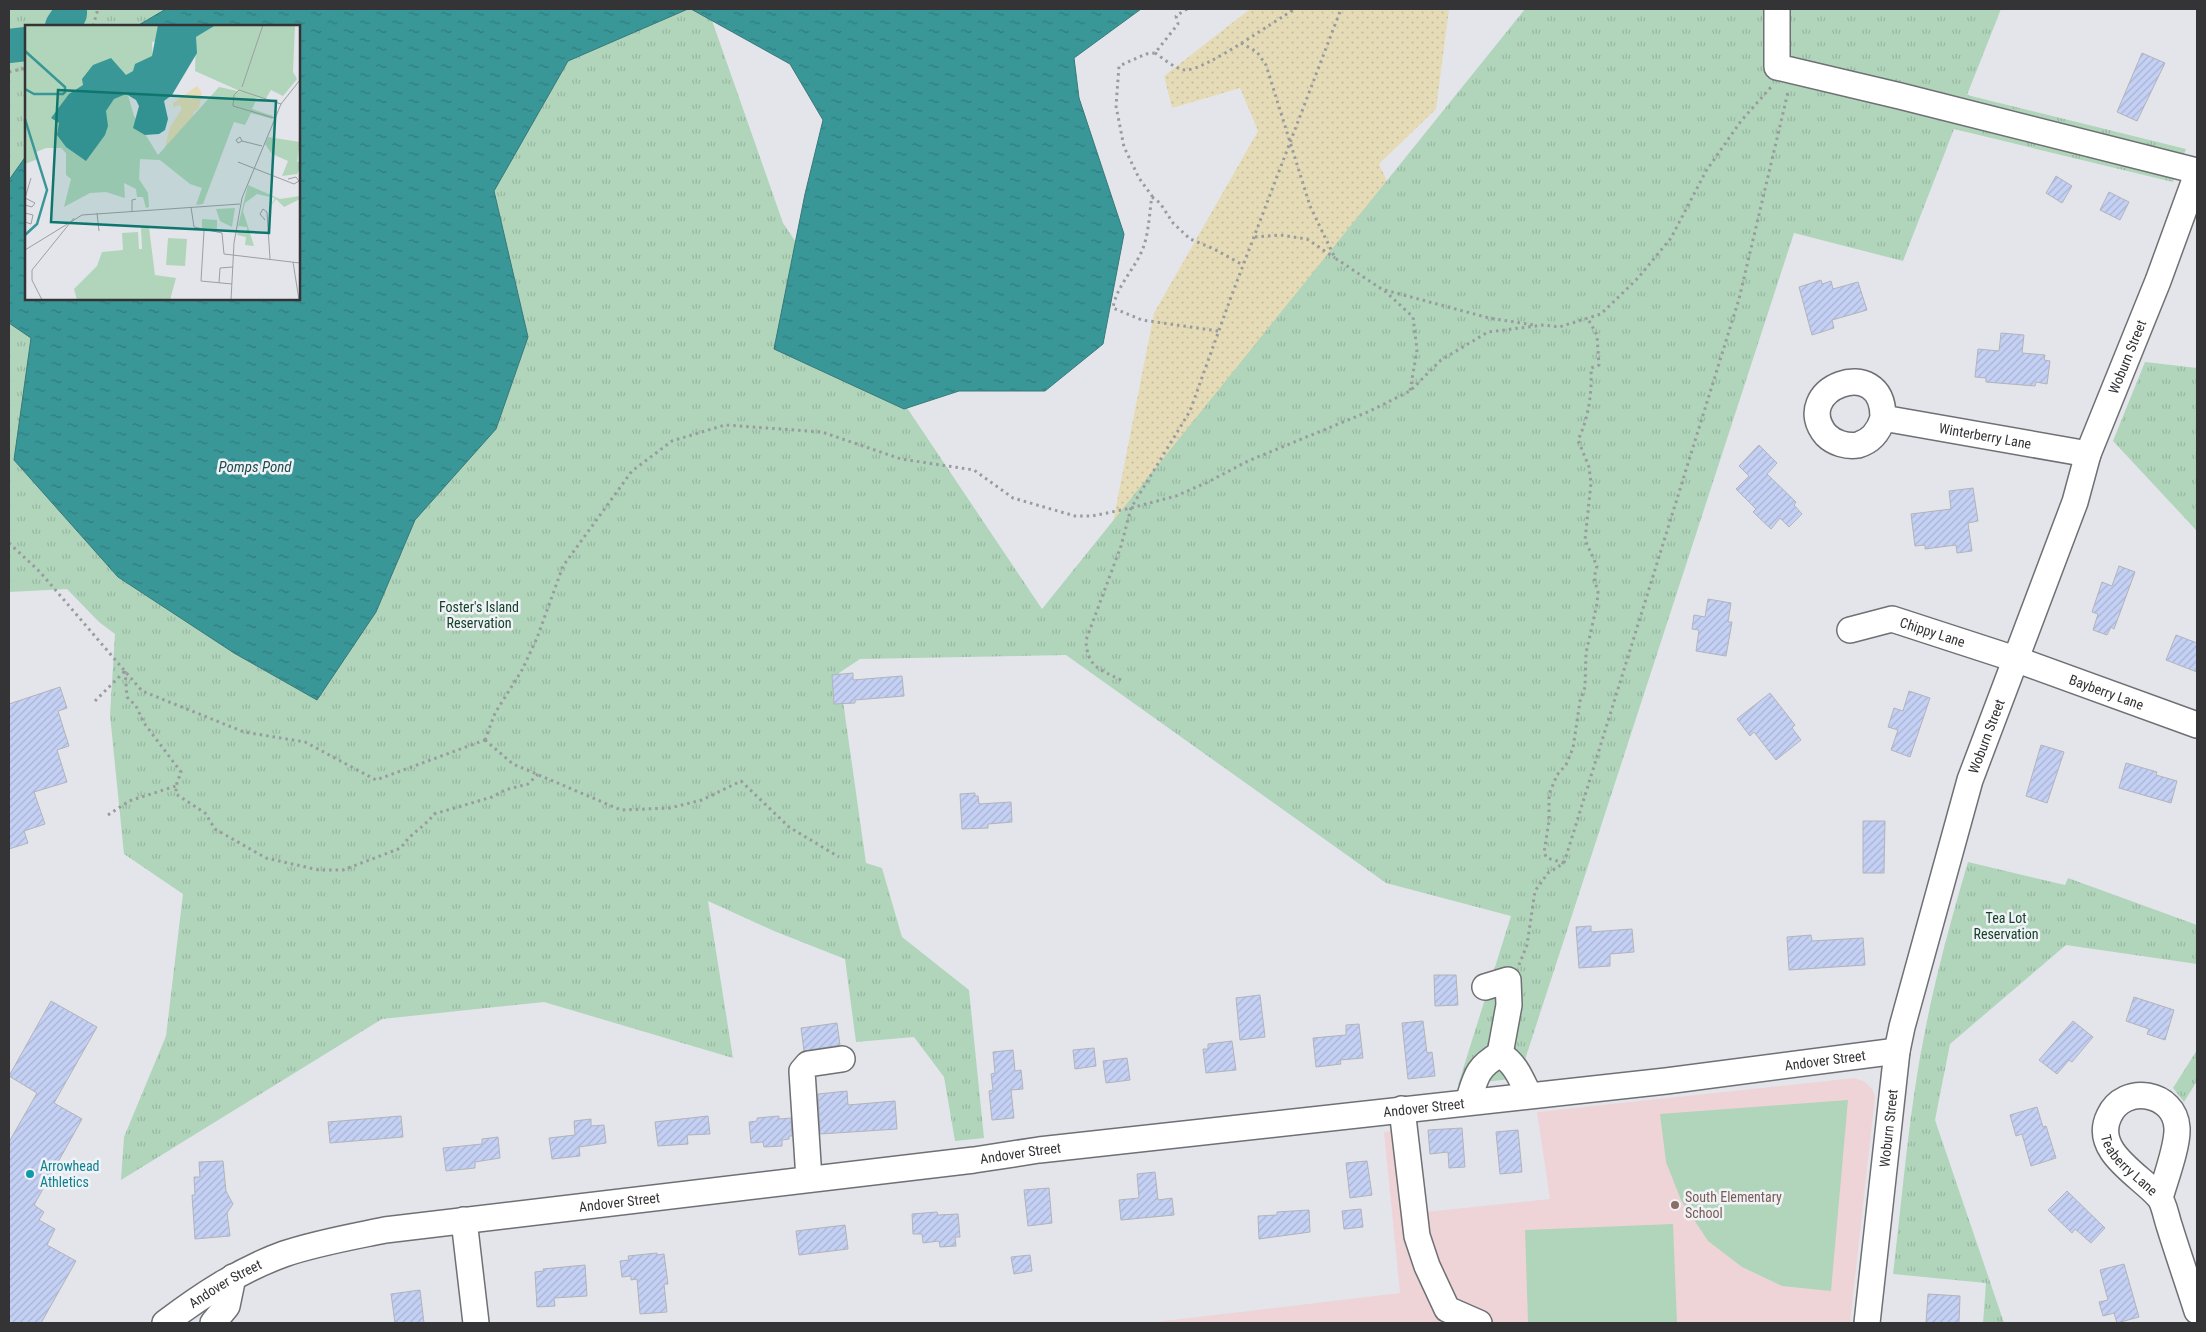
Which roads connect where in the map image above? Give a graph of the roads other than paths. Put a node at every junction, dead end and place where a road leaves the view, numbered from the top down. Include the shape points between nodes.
1 (1777, 9) edge
2 (2197, 172) edge
3 (1883, 418) dead end
4 (2088, 454) junction
5 (1850, 630) dead end
6 (2015, 659) junction
7 (2197, 726) edge
8 (1497, 985) road end
9 (1897, 1051) junction
10 (1500, 1054) junction
11 (842, 1059) dead end
12 (1529, 1095) junction
13 (1468, 1102) junction
14 (1402, 1109) junction
15 (808, 1179) junction
16 (2160, 1198) dead end
17 (464, 1220) junction
18 (233, 1277) junction
19 (2197, 1312) edge
20 (165, 1323) edge
21 (213, 1323) edge
22 (476, 1323) edge
23 (1479, 1323) edge
24 (1867, 1323) edge

1 - 2 street via 1783,77 1900,96
2 - 4 street, Woburn Street via 2158,281
3 - 4 street, Winterberry Lane
4 - 6 street, Woburn Street via 2074,502
5 - 6 street, Chippy Lane via 1892,620
6 - 7 street, Bayberry Lane
6 - 9 street, Woburn Street via 1970,780
8 - 10 street via 1509,1005
9 - 12 street, Andover Street
9 - 24 street, Woburn Street
10 - 12 street via 1515,1067
10 - 13 street via 1484,1063 1475,1078
11 - 15 street via 808,1064 802,1071
12 - 13 street, Andover Street
13 - 14 street, Andover Street
14 - 15 street, Andover Street
14 - 23 street via 1417,1236 1427,1266 1447,1309
15 - 17 street, Andover Street
16 - 19 street, Teaberry Lane
17 - 18 street, Andover Street via 385,1230 306,1248
17 - 22 street
18 - 20 street, Andover Street
18 - 21 street via 226,1306

